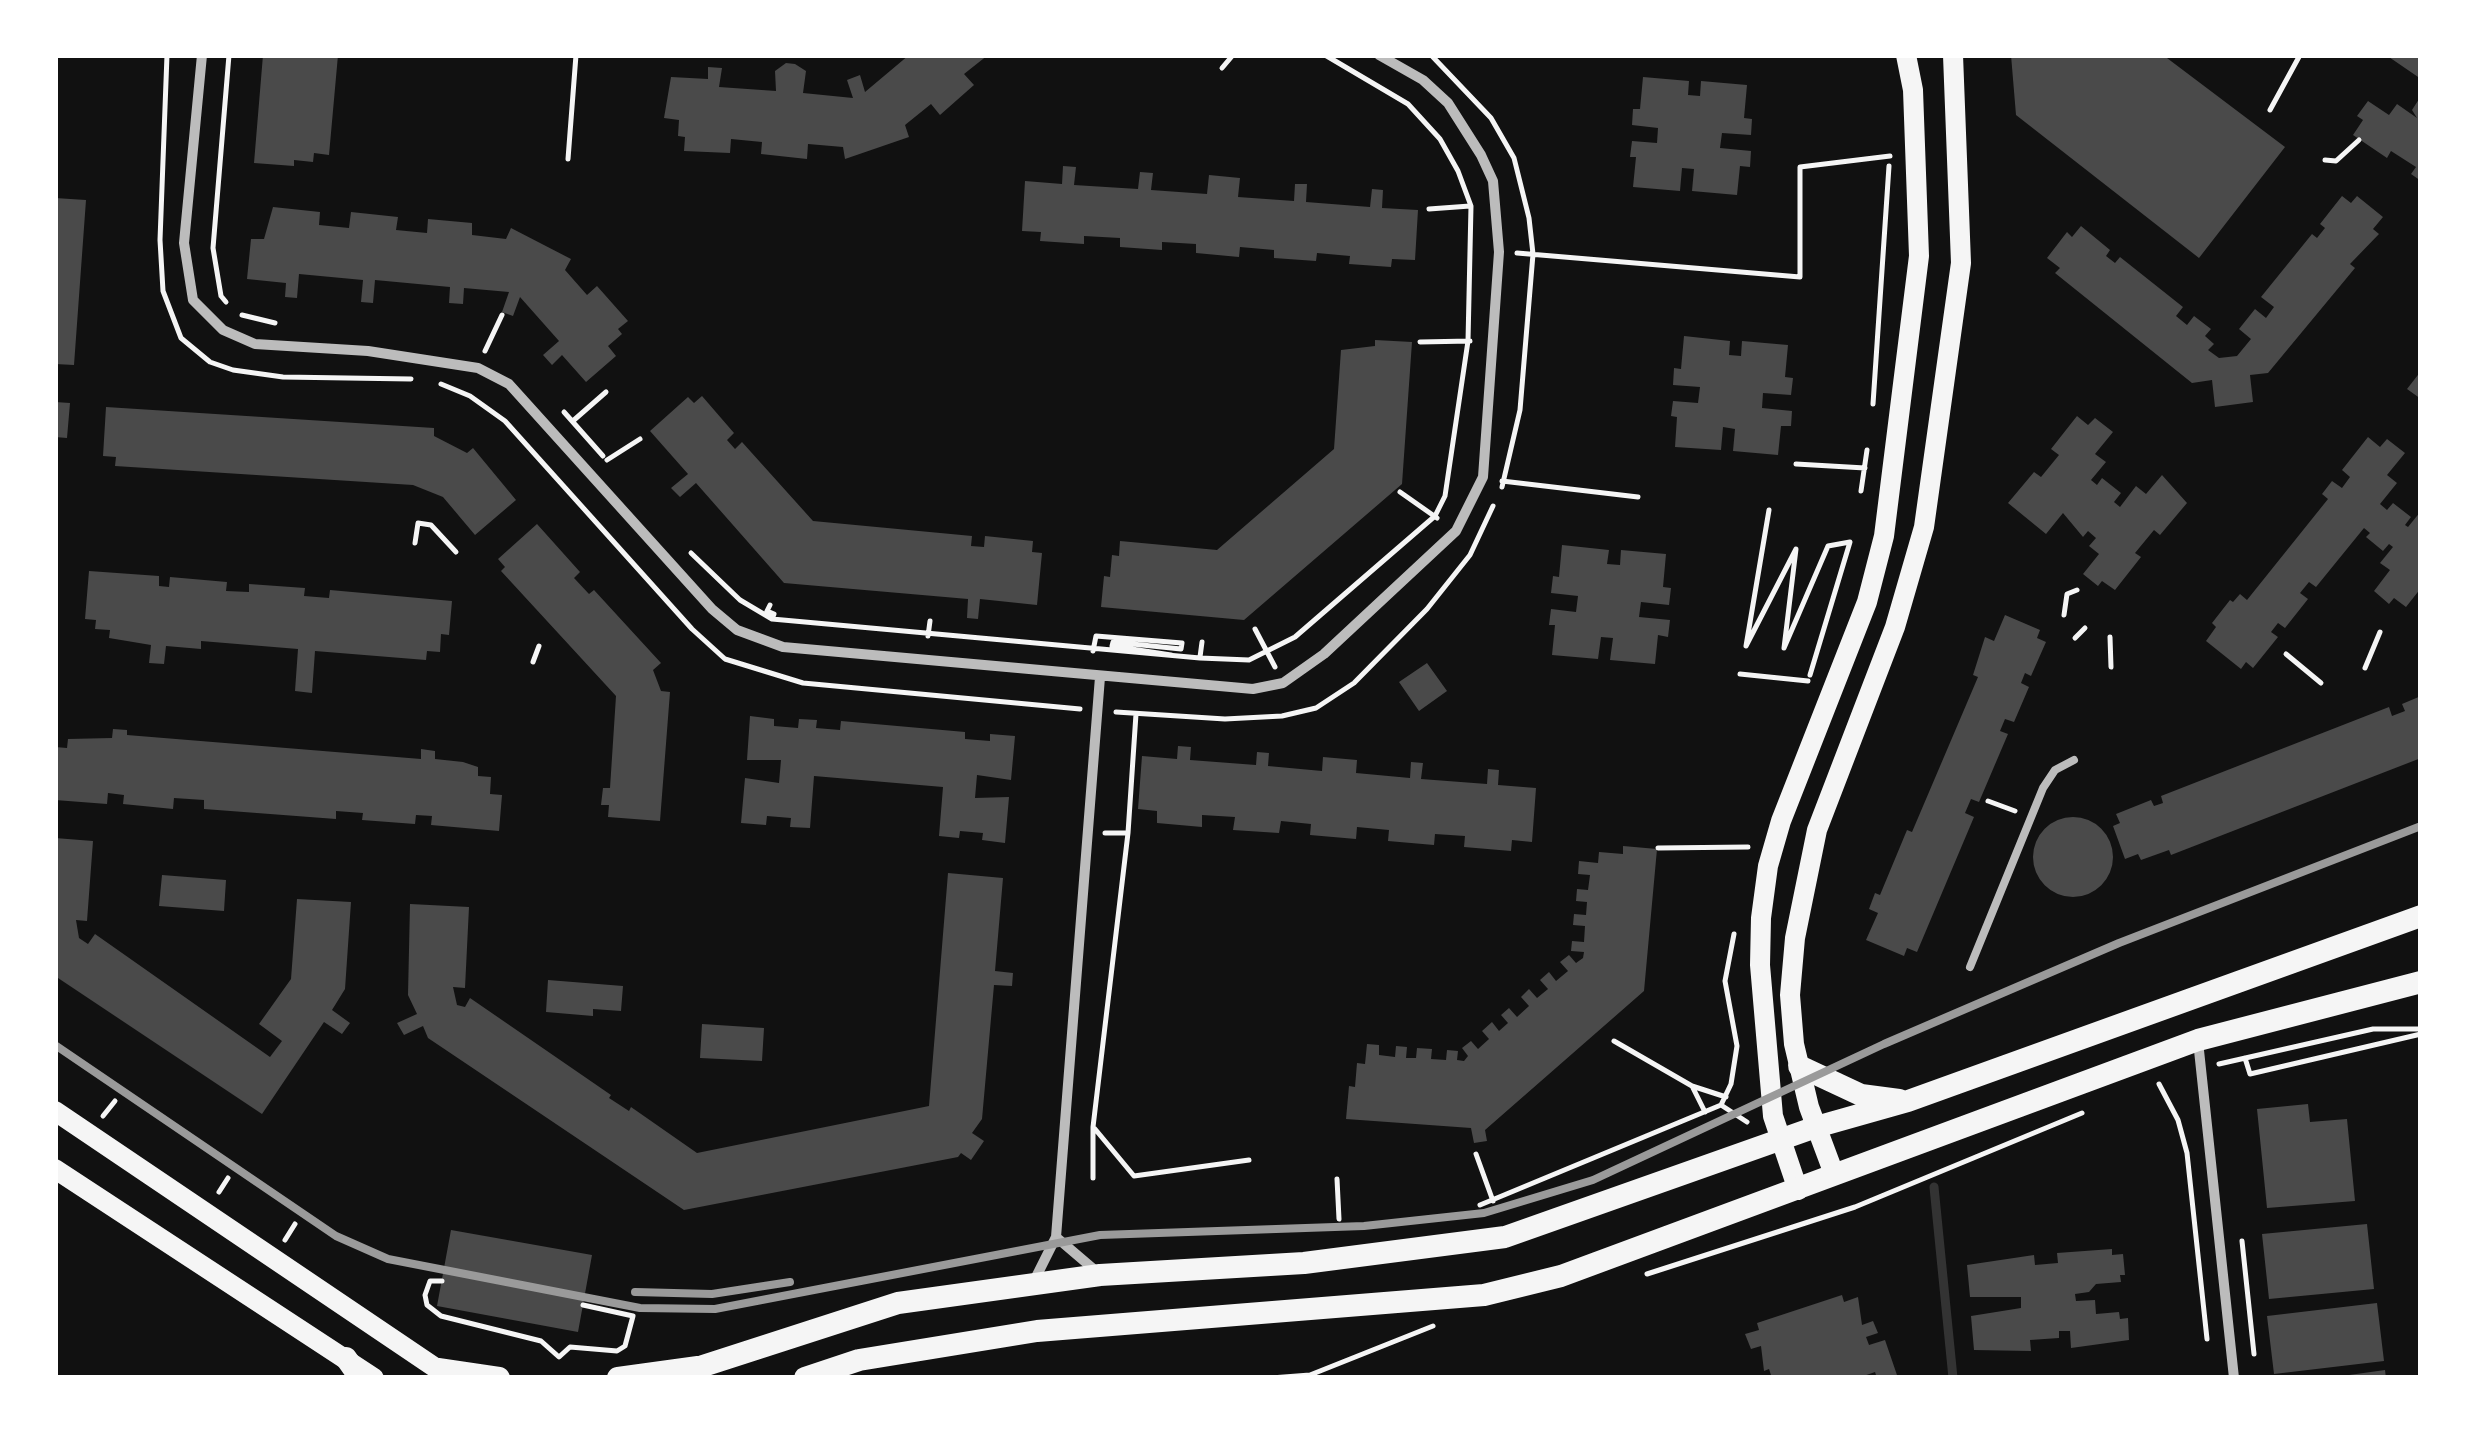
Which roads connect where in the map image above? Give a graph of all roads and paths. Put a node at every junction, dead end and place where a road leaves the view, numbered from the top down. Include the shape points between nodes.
1 (167, 55) edge
2 (202, 55) edge
3 (230, 55) edge
4 (576, 55) edge
5 (1234, 55) edge
6 (1325, 55) edge
7 (1380, 55) edge
8 (1906, 55) edge
9 (1953, 55) edge
10 (2300, 55) edge
11 (1222, 68) dead end
12 (2270, 110) dead end
13 (1890, 140) dead end
14 (2359, 140) dead end
15 (1890, 156) junction
16 (568, 158) dead end
17 (2325, 160) dead end
18 (1471, 206) junction
19 (1429, 209) dead end
20 (1499, 252) junction
21 (502, 315) dead end
22 (284, 325) dead end
23 (1420, 342) dead end
24 (1468, 342) junction
25 (488, 344) dead end
26 (484, 353) dead end
27 (496, 359) dead end
28 (414, 380) dead end
29 (430, 380) dead end
30 (606, 392) dead end
31 (562, 410) dead end
32 (573, 420) junction
33 (1872, 420) dead end
34 (1870, 436) dead end
35 (640, 439) dead end
36 (607, 460) junction
37 (1796, 464) dead end
38 (1865, 468) junction
39 (619, 475) dead end
40 (1482, 476) junction
41 (1505, 482) junction
42 (1400, 492) dead end
43 (1860, 492) dead end
44 (1638, 497) dead end
45 (1769, 510) dead end
46 (1435, 516) junction
47 (1850, 542) dead end
48 (415, 543) dead end
49 (684, 546) dead end
50 (456, 552) dead end
51 (2078, 590) dead end
52 (770, 605) dead end
53 (2064, 615) dead end
54 (772, 619) junction
55 (930, 622) dead end
56 (2085, 628) dead end
57 (1255, 629) dead end
58 (2380, 632) dead end
59 (928, 636) junction
60 (2110, 636) dead end
61 (2075, 638) dead end
62 (1202, 642) dead end
63 (540, 646) dead end
64 (1094, 651) junction
65 (1267, 652) junction
66 (2286, 654) dead end
67 (1172, 656) junction
68 (1200, 658) junction
69 (533, 662) dead end
70 (2111, 667) dead end
71 (2365, 668) dead end
72 (1740, 674) dead end
73 (1100, 677) junction
74 (1808, 681) dead end
75 (2321, 683) dead end
76 (1097, 711) junction
77 (1136, 713) junction
78 (2074, 760) dead end
79 (1988, 801) dead end
80 (2032, 816) junction
81 (1748, 847) dead end
82 (1658, 848) dead end
83 (2421, 916) edge
84 (1970, 967) dead end
85 (2421, 982) edge
86 (2421, 1032) edge
87 (2198, 1040) junction
88 (1614, 1041) dead end
89 (2245, 1058) junction
90 (1799, 1066) junction
91 (2201, 1068) junction
92 (2159, 1084) junction
93 (1692, 1086) junction
94 (2142, 1090) dead end
95 (1726, 1097) dead end
96 (1908, 1102) junction
97 (1721, 1105) dead end
98 (2090, 1110) dead end
99 (55, 1111) edge
100 (1705, 1112) junction
101 (1093, 1127) junction
102 (1816, 1127) junction
103 (1780, 1142) junction
104 (1476, 1154) dead end
105 (1250, 1160) dead end
106 (55, 1168) edge
107 (1834, 1174) junction
108 (1093, 1178) dead end
109 (1337, 1179) dead end
110 (1798, 1190) junction
111 (1492, 1201) junction
112 (1480, 1204) dead end
113 (1855, 1207) dead end
114 (1339, 1219) dead end
115 (1056, 1237) junction
116 (1100, 1275) junction
117 (442, 1281) dead end
118 (1032, 1284) junction
119 (582, 1304) dead end
120 (1436, 1325) dead end
121 (2208, 1340) dead end
122 (346, 1358) junction
123 (693, 1372) edge
124 (444, 1373) edge
125 (360, 1378) edge
126 (374, 1378) edge
127 (499, 1378) edge
128 (618, 1378) edge
129 (806, 1378) edge
130 (1271, 1378) edge
131 (2234, 1378) edge

1 - 28 path via 160,240 164,291 181,338 210,362 233,370
2 - 73 street via 184,243 193,300 223,330 255,344 368,350 478,368 509,384 737,630 807,652
3 - 22 path via 213,248 221,296 236,313
4 - 16 path
5 - 11 path
6 - 18 path via 1408,104 1440,139
7 - 20 street via 1448,103 1474,143 1493,181
8 - 103 main road via 1919,256 1884,536 1867,602 1790,795 1764,891 1760,965
9 - 90 main road via 1961,263 1940,432 1916,563 1805,874 1790,995
10 - 12 path
13 - 15 path
14 - 17 path via 2336,161
15 - 20 path via 1800,167 1800,277
15 - 33 path
18 - 19 path
18 - 24 path
20 - 40 street
21 - 25 path
23 - 24 path
24 - 46 path via 1444,496
26 - 27 path
29 - 76 path via 470,396 505,421 725,659 802,683
30 - 32 path
31 - 32 path
32 - 36 path
34 - 38 path
35 - 36 path
36 - 39 path
37 - 38 path
38 - 43 path
40 - 41 path
40 - 73 street via 1456,531 1304,672 1253,688
41 - 44 path
41 - 77 path via 1470,555 1428,610 1354,683 1316,708 1224,719
42 - 46 path
45 - 47 path via 1746,646 1796,549 1784,648 1828,546
46 - 65 path via 1294,637
48 - 50 path via 418,523 431,525
49 - 54 path via 740,600
51 - 53 path via 2068,594
52 - 54 path
54 - 59 path
55 - 59 path
56 - 61 path
57 - 65 path
58 - 71 path
59 - 64 path
60 - 70 path
62 - 68 path
63 - 69 path
64 - 67 path
64 - 67 path via 1096,636 1182,643 1181,649 1112,642
65 - 68 path via 1249,660
66 - 75 path
67 - 68 path
72 - 74 path
73 - 76 street
76 - 77 path
76 - 115 street
77 - 101 path
78 - 80 lane via 2055,770
79 - 80 path
80 - 84 lane
81 - 82 path
83 - 96 main road
85 - 87 main road
86 - 89 path via 2373,1029
86 - 89 path via 2250,1074
87 - 91 street
87 - 107 main road
88 - 93 path
89 - 91 path
90 - 96 main road via 1861,1094
90 - 102 main road
91 - 92 path
91 - 131 street
92 - 94 path
92 - 121 path via 2187,1153
93 - 95 path
93 - 100 path
96 - 102 main road
97 - 100 path
98 - 113 path
99 - 124 main road
100 - 111 path
101 - 105 path via 1134,1176
101 - 108 path
102 - 103 main road
102 - 107 main road
103 - 110 main road
103 - 116 main road via 1505,1237 1304,1264
104 - 111 path
106 - 122 main road
107 - 110 main road
109 - 114 path
110 - 129 main road via 1561,1276 1484,1295 1037,1331 860,1360
111 - 112 path
115 - 116 street
115 - 118 street
116 - 118 main road
117 - 119 path via 430,1280 424,1295 441,1316 542,1341 559,1357 570,1347 625,1346 632,1316
118 - 123 main road via 898,1303
120 - 130 path via 1310,1375
122 - 125 main road
122 - 126 main road
123 - 128 main road
124 - 127 main road

